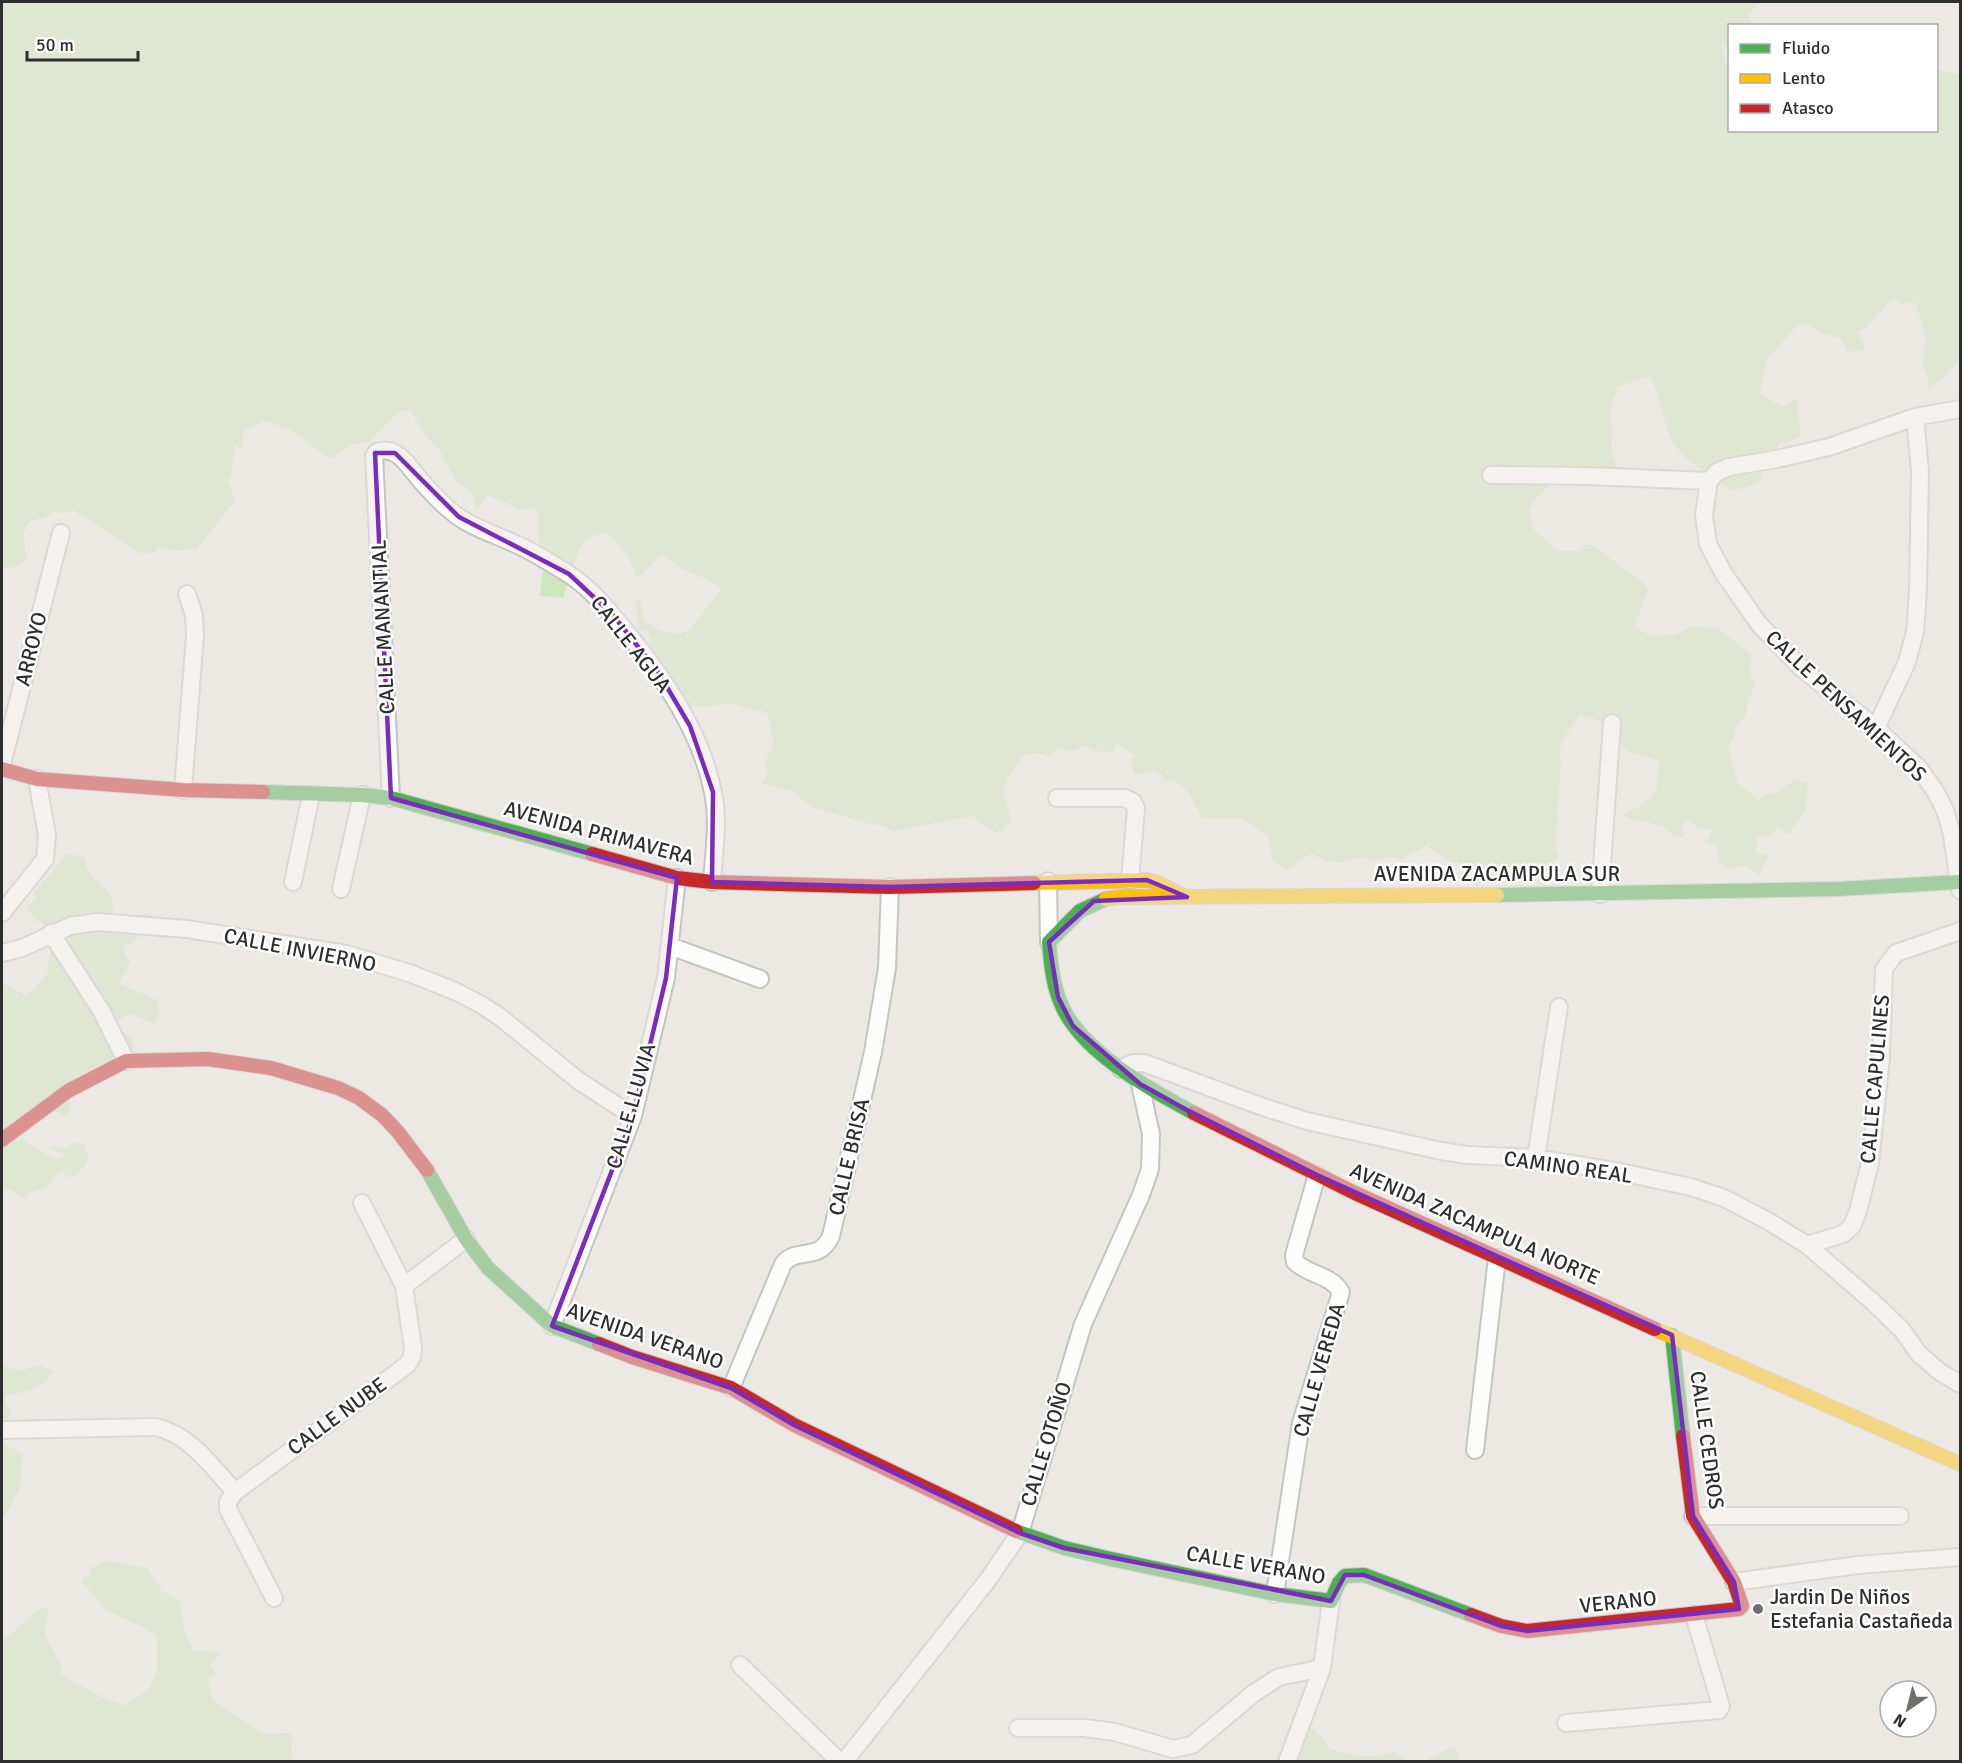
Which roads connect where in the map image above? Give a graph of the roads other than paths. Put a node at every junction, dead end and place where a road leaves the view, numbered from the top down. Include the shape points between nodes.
1 (1960, 409) edge
2 (1915, 417) junction
3 (374, 456) joint
4 (1491, 475) dead end
5 (1709, 481) junction
6 (61, 533) dead end
7 (187, 594) dead end
8 (1612, 723) dead end
9 (1876, 728) junction
10 (2, 766) edge
11 (37, 779) junction
12 (183, 790) junction
13 (311, 795) junction
14 (362, 795) junction
15 (391, 798) junction
16 (1058, 798) dead end
17 (677, 878) junction
18 (1130, 880) junction
19 (1048, 881) junction
20 (293, 882) dead end
21 (712, 882) junction
22 (1960, 886) edge
23 (890, 887) junction
24 (341, 889) dead end
25 (1600, 894) junction
26 (1186, 897) junction
27 (2, 913) edge
28 (1960, 931) edge
29 (51, 933) junction
30 (1049, 942) junction
31 (670, 946) junction
32 (2, 953) edge
33 (760, 979) dead end
34 (1559, 1007) dead end
35 (126, 1061) junction
36 (1121, 1070) junction
37 (1140, 1084) junction
38 (633, 1116) junction
39 (2, 1140) edge
40 (1536, 1158) junction
41 (1317, 1175) junction
42 (362, 1203) dead end
43 (466, 1239) junction
44 (1807, 1245) junction
45 (1497, 1258) junction
46 (404, 1286) junction
47 (552, 1326) junction
48 (1672, 1335) junction
49 (1960, 1384) edge
50 (731, 1388) junction
51 (2, 1430) edge
52 (1475, 1450) dead end
53 (1960, 1464) edge
54 (234, 1492) junction
55 (1693, 1516) junction
56 (1900, 1516) dead end
57 (1020, 1533) junction
58 (1960, 1557) edge
59 (1734, 1582) junction
60 (1275, 1594) junction
61 (274, 1598) dead end
62 (1331, 1601) junction
63 (1739, 1609) joint
64 (1695, 1615) junction
65 (1501, 1626) joint
66 (740, 1665) dead end
67 (1322, 1668) junction
68 (1566, 1723) dead end
69 (1018, 1728) dead end
70 (842, 1761) edge
71 (1287, 1761) edge

1 - 2 street
2 - 5 street via 1829,447 1729,467
2 - 9 street via 1920,471 1915,632 1907,662
3 - 15 street, CALLE MANANTIAL
3 - 21 street, CALLE AGUA via 379,450 395,453 451,512 569,574 613,615 651,663 690,726 709,776 716,813
4 - 5 street
5 - 9 street, CALLE PENSAMIENTOS via 1704,515 1708,544 1734,589 1788,656
6 - 10 street, ARROYO
7 - 12 street via 195,635
8 - 25 street
9 - 22 street, CALLE PENSAMIENTOS via 1919,768 1935,791 1952,834
10 - 11 street, AVENIDA PRIMAVERA
11 - 12 street, AVENIDA PRIMAVERA
11 - 27 street via 46,835 45,859
12 - 13 street, AVENIDA PRIMAVERA
13 - 14 street, AVENIDA PRIMAVERA
13 - 20 street
14 - 15 street, AVENIDA PRIMAVERA
14 - 24 street
15 - 17 street, AVENIDA PRIMAVERA
16 - 18 street via 1125,798 1132,802 1136,809
17 - 21 street, AVENIDA PRIMAVERA
17 - 31 street, CALLE LLUVIA
18 - 19 street, AVENIDA PRIMAVERA
18 - 26 street, AVENIDA PRIMAVERA via 1156,882
19 - 23 street, AVENIDA PRIMAVERA
19 - 30 street
21 - 23 street, AVENIDA PRIMAVERA
22 - 25 street, AVENIDA ZACAMPULA SUR
23 - 50 street, CALLE BRISA via 886,968 873,1052 831,1236 817,1252 789,1257 783,1264
25 - 26 street, AVENIDA ZACAMPULA SUR
26 - 30 street, AVENIDA ZACAMPULA SUR via 1094,901 1068,920
28 - 44 street, CALLE CAPULINES via 1896,953 1884,969 1881,1058 1870,1163 1858,1211 1852,1226 1843,1234
29 - 32 street, CALLE INVIERNO
29 - 35 street via 102,1012
29 - 38 street, CALLE INVIERNO via 96,922 187,930 347,954 412,974 480,1004 579,1081
30 - 36 street, AVENIDA ZACAMPULA NORTE via 1053,980 1062,1007 1073,1026
31 - 33 street
31 - 38 street, CALLE LLUVIA
34 - 40 street
35 - 39 street, AVENIDA VERANO via 68,1090
35 - 43 street, AVENIDA VERANO via 208,1059 271,1068 359,1098 382,1115 422,1162
36 - 37 street, AVENIDA ZACAMPULA NORTE
36 - 40 street, CAMINO REAL via 1133,1063 1144,1063 1286,1115 1441,1151
37 - 41 street, AVENIDA ZACAMPULA NORTE
37 - 57 street, CALLE OTOÑO via 1151,1134 1150,1169 1083,1324
38 - 47 street, CALLE LLUVIA
40 - 44 street, CAMINO REAL via 1691,1187 1724,1198
41 - 45 street, AVENIDA ZACAMPULA NORTE
41 - 60 street, CALLE VEREDA via 1295,1262 1334,1283 1341,1292 1301,1423
42 - 46 street, CALLE NUBE
43 - 46 street
43 - 47 street, AVENIDA VERANO via 488,1269
44 - 49 street, CAMINO REAL via 1902,1330 1919,1354
45 - 48 street, AVENIDA ZACAMPULA NORTE
45 - 52 street
46 - 54 street, CALLE NUBE via 413,1348 407,1365
47 - 50 street, AVENIDA VERANO via 632,1357
48 - 53 street, AVENIDA ZACAMPULA NORTE
48 - 55 street, CALLE CEDROS
50 - 57 street, AVENIDA VERANO via 794,1425
51 - 54 street via 156,1427 192,1445
54 - 61 street via 228,1509
55 - 56 street
55 - 59 street, CALLE CEDROS
57 - 60 street, CALLE VERANO via 1064,1548
57 - 70 street, CALLE OTOÑO via 987,1581
58 - 59 street via 1858,1565
59 - 63 street, CALLE CEDROS via 1742,1604
60 - 62 street, CALLE VERANO
62 - 65 street, CALLE VERANO via 1340,1580 1351,1573 1386,1582
62 - 67 street
63 - 64 street, VERANO
64 - 65 street, VERANO via 1546,1630
64 - 68 street via 1719,1710
66 - 70 street
67 - 69 street via 1279,1677 1192,1745 1173,1749 1116,1732
67 - 71 street

